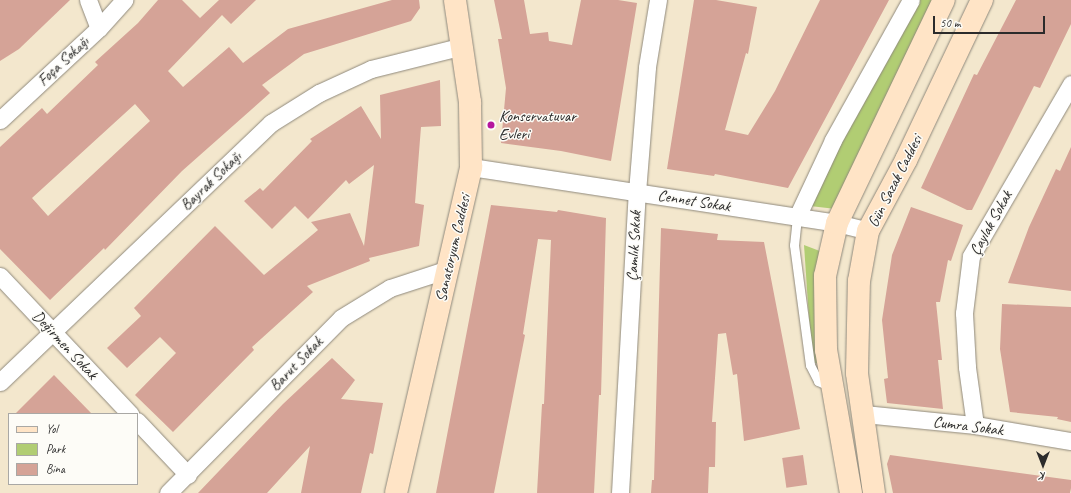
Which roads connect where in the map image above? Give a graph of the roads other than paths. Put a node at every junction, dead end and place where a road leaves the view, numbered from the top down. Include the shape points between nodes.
1 (88, 0) edge
2 (124, 0) edge
3 (454, 0) edge
4 (658, 0) edge
5 (911, 0) edge
6 (944, 0) edge
7 (982, 0) edge
8 (99, 28) junction
9 (462, 46) junction
10 (1071, 84) edge
11 (0, 120) edge
12 (471, 167) junction
13 (637, 192) junction
14 (798, 217) junction
15 (837, 223) junction
16 (868, 231) junction
17 (448, 269) junction
18 (0, 276) edge
19 (52, 333) junction
20 (0, 382) edge
21 (833, 388) junction
22 (129, 413) edge
23 (864, 414) junction
24 (138, 422) edge
25 (975, 425) junction
26 (1071, 441) edge
27 (188, 475) junction
28 (168, 493) edge
29 (396, 493) edge
30 (620, 493) edge
31 (851, 493) edge
32 (874, 493) edge

1 - 8 street
2 - 8 street, Foça Sokağı
3 - 9 main road, Sanatoryum Caddesi
4 - 13 street, Çamlık Sokak via 647,67
5 - 14 street via 833,140
6 - 15 main road, Gün Sazak Caddesi
7 - 16 main road, Gün Sazak Caddesi via 906,160
8 - 11 street, Foça Sokağı
9 - 12 main road, Sanatoryum Caddesi via 470,102
9 - 19 street, Bayrak Sokağı via 371,69 319,93 271,123
10 - 25 street, Çaylak Sokak via 971,256 964,313 967,367
12 - 13 street, Cennet Sokak
12 - 17 main road, Sanatoryum Caddesi
13 - 14 street, Cennet Sokak
13 - 30 street, Çamlık Sokak
14 - 15 street, Cennet Sokak
14 - 21 lane via 794,245 810,365 818,382
15 - 16 street, Cennet Sokak
15 - 21 main road, Gün Sazak Caddesi via 824,276 826,350
16 - 23 main road, Gün Sazak Caddesi via 858,289 857,373
17 - 27 street, Barut Sokak via 390,288 341,318
17 - 29 main road, Sanatoryum Caddesi
18 - 19 street, Değirmen Sokak
19 - 20 street, Bayrak Sokağı
19 - 22 street, Değirmen Sokak
21 - 31 main road, Gün Sazak Caddesi
23 - 25 street, Cumra Sokak
23 - 32 main road, Gün Sazak Caddesi
24 - 27 street
25 - 26 street, Cumra Sokak
27 - 28 street, Barut Sokak

